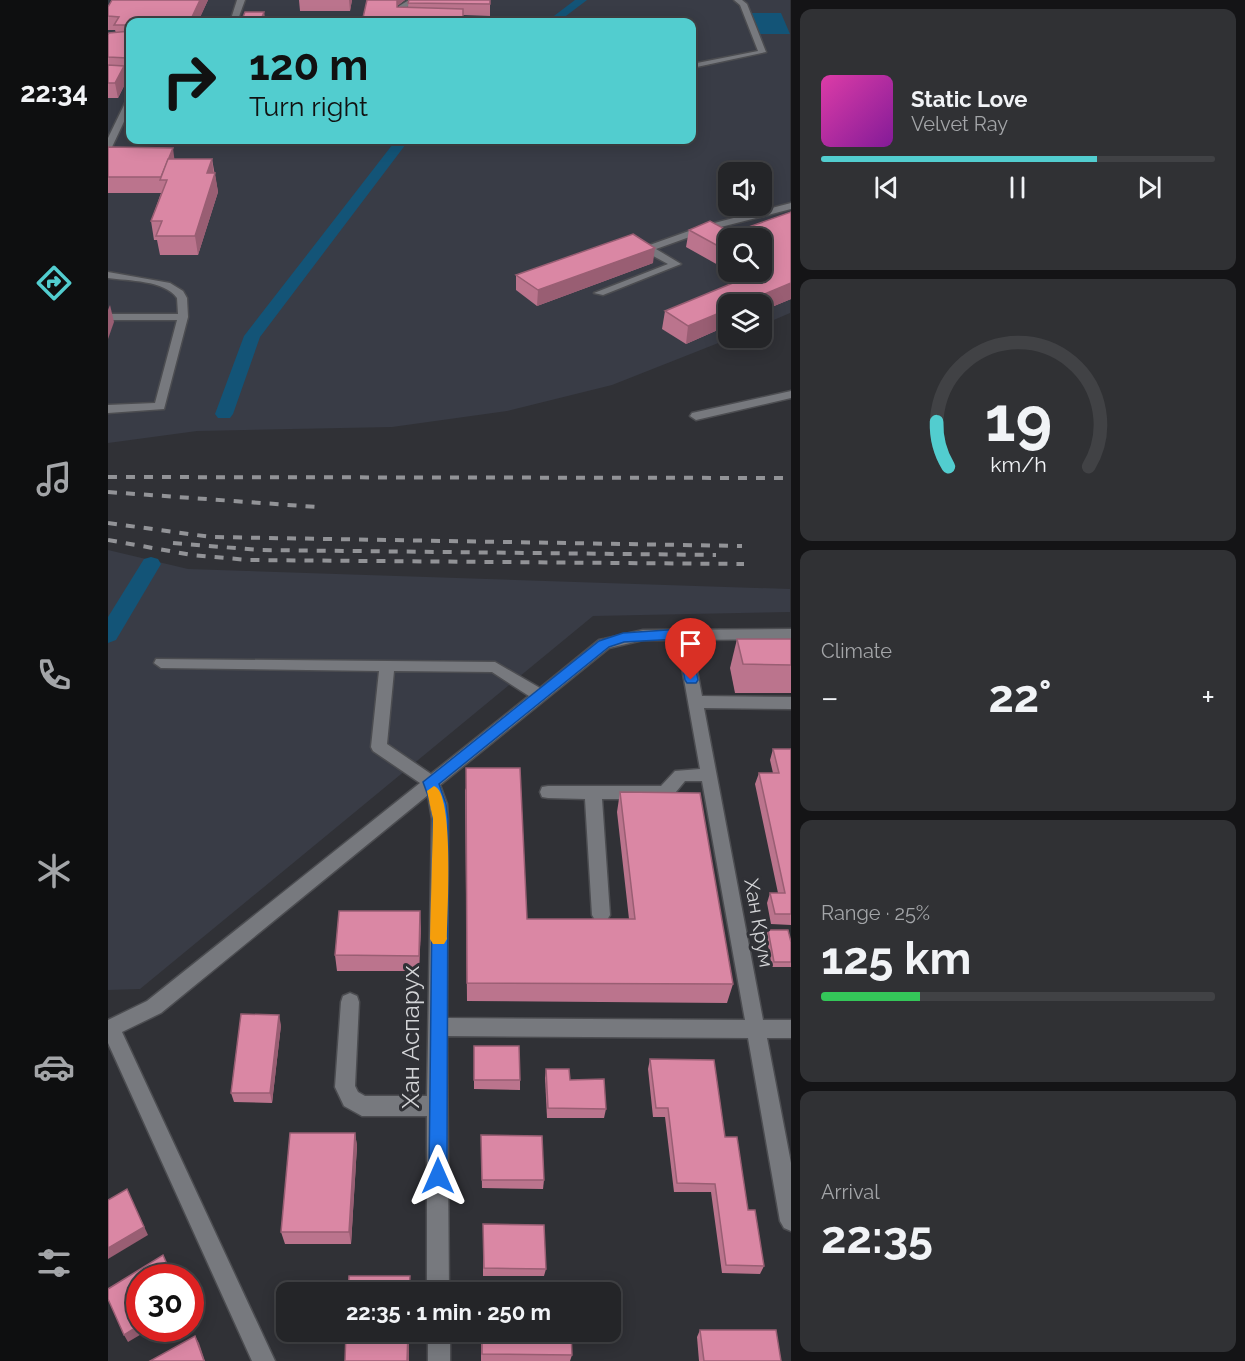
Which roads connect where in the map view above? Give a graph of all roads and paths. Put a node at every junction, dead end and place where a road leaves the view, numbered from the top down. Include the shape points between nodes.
1 (241, 0) edge
2 (415, 0) edge
3 (738, 0) edge
4 (234, 18) edge
5 (402, 18) edge
6 (696, 65) edge
7 (108, 75) edge
8 (126, 76) edge
9 (126, 109) edge
10 (108, 147) edge
11 (790, 206) edge
12 (108, 275) edge
13 (599, 293) dead end
14 (108, 317) edge
15 (183, 317) junction
16 (790, 394) edge
17 (108, 409) edge
18 (696, 416) dead end
19 (682, 634) junction
20 (790, 634) edge
21 (161, 663) dead end
22 (387, 666) junction
23 (540, 695) junction
24 (696, 702) junction
25 (790, 703) edge
26 (709, 775) junction
27 (431, 782) junction
28 (548, 792) dead end
29 (593, 793) junction
30 (601, 915) dead end
31 (350, 1002) dead end
32 (437, 1027) junction
33 (110, 1029) edge
34 (756, 1029) junction
35 (790, 1029) edge
36 (438, 1106) junction
37 (790, 1221) edge
38 (438, 1282) edge
39 (439, 1342) edge
40 (264, 1361) edge
41 (439, 1361) edge

1 - 4 street
2 - 5 street via 403,6
3 - 6 street via 762,52
7 - 8 street
9 - 10 street
11 - 13 street via 706,228 648,249 676,264
12 - 15 street via 170,287 179,293
14 - 15 street
15 - 17 street via 160,406
16 - 18 street
19 - 20 street
19 - 23 street via 623,637 604,644
19 - 24 street, Хан Крум
21 - 22 street
22 - 23 street via 495,667
22 - 27 street via 379,747
23 - 27 street
24 - 25 street
24 - 26 street, Хан Крум
26 - 29 street via 681,775 665,793
26 - 34 street, Хан Крум
27 - 32 street, Хан Аспарух via 440,819
27 - 33 street via 153,1007
28 - 29 street
29 - 30 street
31 - 36 street via 345,1087 351,1099 362,1106
32 - 34 street
32 - 36 street, Хан Аспарух
33 - 40 street
34 - 35 street
34 - 37 street, Хан Крум
36 - 38 street, Хан Аспарух
39 - 41 street

